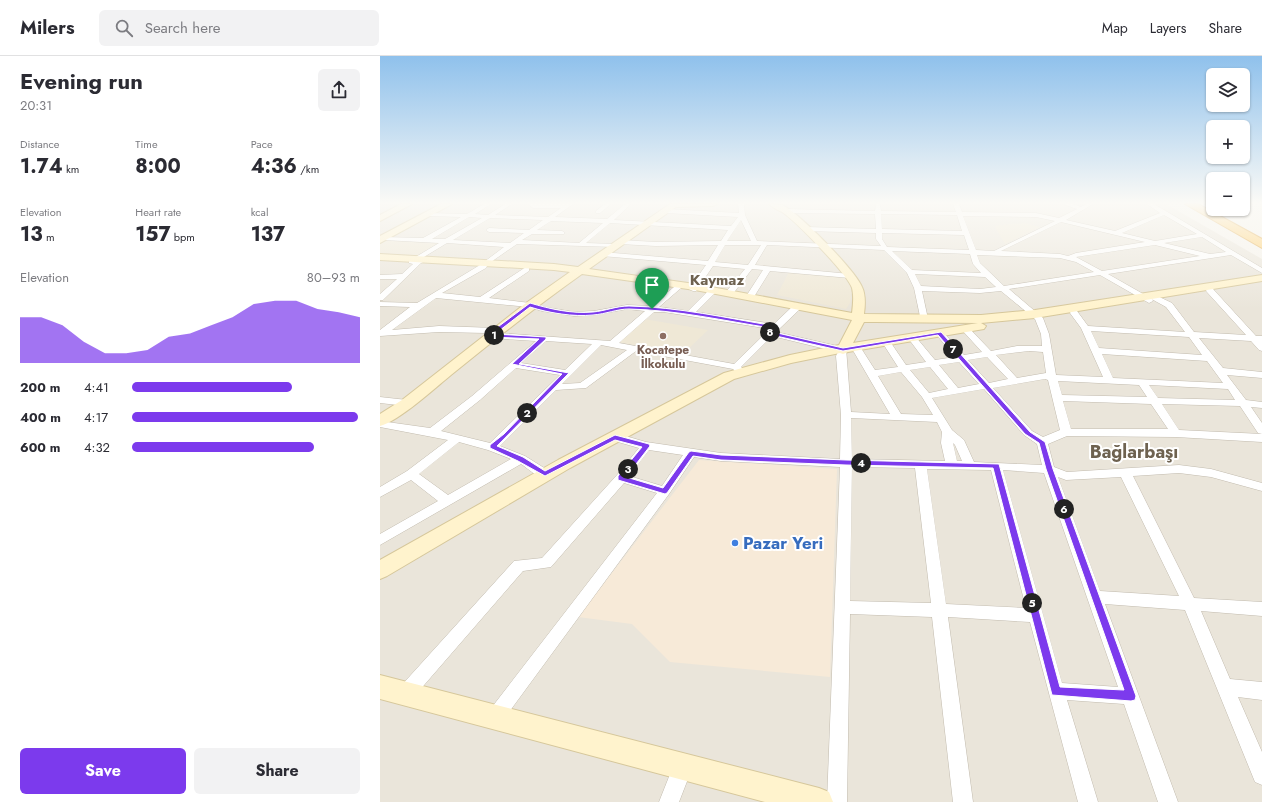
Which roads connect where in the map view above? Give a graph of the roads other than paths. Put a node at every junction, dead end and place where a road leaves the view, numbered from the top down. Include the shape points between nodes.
1 (382, 239) edge
2 (451, 239) edge
3 (521, 239) edge
4 (588, 239) edge
5 (625, 239) edge
6 (726, 239) edge
7 (753, 239) edge
8 (815, 239) edge
9 (879, 239) edge
10 (968, 239) edge
11 (1023, 239) edge
12 (1141, 239) edge
13 (1177, 239) edge
14 (1209, 239) edge
15 (1253, 239) edge
16 (425, 240) joint
17 (447, 241) junction
18 (1155, 242) junction
19 (724, 243) junction
20 (755, 243) junction
21 (514, 244) junction
22 (617, 244) junction
23 (765, 244) junction
24 (1262, 244) edge
25 (580, 245) junction
26 (822, 246) junction
27 (885, 248) junction
28 (973, 252) junction
29 (990, 253) junction
30 (1233, 253) junction
31 (602, 254) junction
32 (380, 257) edge
33 (1071, 257) junction
34 (1212, 257) junction
35 (380, 260) edge
36 (416, 261) junction
37 (711, 263) junction
38 (484, 264) junction
39 (751, 266) junction
40 (768, 268) junction
41 (526, 269) junction
42 (580, 270) junction
43 (1262, 271) edge
44 (910, 272) junction
45 (1102, 274) junction
46 (987, 275) junction
47 (404, 276) junction
48 (850, 276) junction
49 (380, 277) edge
50 (1262, 278) edge
51 (1262, 283) edge
52 (678, 286) junction
53 (694, 288) junction
54 (918, 288) junction
55 (1003, 288) junction
56 (1210, 291) junction
57 (711, 293) junction
58 (729, 293) junction
59 (434, 295) junction
60 (380, 298) edge
61 (749, 298) junction
62 (1150, 298) junction
63 (481, 300) junction
64 (380, 304) edge
65 (417, 305) junction
66 (530, 305) junction
67 (795, 308) junction
68 (652, 309) junction
69 (1074, 313) junction
70 (690, 314) junction
71 (1037, 316) junction
72 (924, 319) junction
73 (859, 320) junction
74 (983, 325) junction
75 (1085, 328) junction
76 (965, 329) junction
77 (772, 330) junction
78 (382, 333) edge
79 (493, 333) junction
80 (939, 333) junction
81 (1191, 334) junction
82 (544, 338) junction
83 (912, 338) junction
84 (1258, 338) edge
85 (599, 342) junction
86 (886, 342) junction
87 (612, 344) junction
88 (635, 348) junction
89 (850, 348) junction
90 (1262, 348) edge
91 (1047, 349) junction
92 (1096, 351) junction
93 (990, 354) junction
94 (1209, 358) junction
95 (961, 359) junction
96 (515, 364) junction
97 (933, 364) junction
98 (904, 369) junction
99 (739, 370) junction
100 (1219, 371) junction
101 (567, 373) junction
102 (871, 374) junction
103 (1262, 375) edge
104 (1052, 378) junction
105 (1109, 380) junction
106 (1015, 381) junction
107 (1142, 382) junction
108 (985, 386) junction
109 (1230, 386) junction
110 (553, 387) junction
111 (955, 390) junction
112 (926, 396) junction
113 (1057, 398) junction
114 (380, 400) edge
115 (1154, 400) junction
116 (407, 403) junction
117 (1243, 403) junction
118 (1262, 405) edge
119 (846, 415) junction
120 (897, 417) junction
121 (940, 419) junction
122 (380, 422) edge
123 (1262, 431) edge
124 (432, 432) junction
125 (948, 432) junction
126 (1066, 432) junction
127 (1176, 433) junction
128 (615, 437) junction
129 (457, 438) junction
130 (1262, 438) edge
131 (1042, 442) junction
132 (646, 446) junction
133 (492, 447) junction
134 (691, 453) junction
135 (520, 459) junction
136 (846, 463) junction
137 (921, 465) junction
138 (952, 465) junction
139 (970, 465) junction
140 (996, 466) junction
141 (1049, 469) junction
142 (1125, 472) junction
143 (411, 474) junction
144 (545, 474) junction
145 (621, 478) junction
146 (1260, 488) edge
147 (665, 491) junction
148 (380, 493) edge
149 (448, 501) junction
150 (380, 540) edge
151 (380, 570) edge
152 (1096, 597) junction
153 (1190, 604) junction
154 (843, 607) junction
155 (1262, 609) edge
156 (940, 611) junction
157 (1035, 616) junction
158 (380, 687) edge
159 (1225, 687) junction
160 (1056, 691) junction
161 (1262, 691) edge
162 (393, 693) edge
163 (1131, 696) junction
164 (495, 717) junction
165 (683, 766) junction
166 (1262, 775) edge
167 (669, 802) edge
168 (819, 802) edge
169 (837, 802) edge
170 (963, 802) edge
171 (1088, 802) edge
172 (1168, 802) edge

1 - 16 street
2 - 17 street
3 - 21 street
4 - 25 street
5 - 22 main road
6 - 19 street
7 - 20 street
8 - 26 main road
9 - 27 street
10 - 28 street
11 - 29 street
12 - 18 street
13 - 18 street
14 - 30 street
15 - 24 highway
16 - 17 street
17 - 21 street
17 - 36 street
18 - 33 street
18 - 34 street
19 - 20 street
19 - 22 street
19 - 37 street
20 - 23 street
21 - 25 street
21 - 38 street
22 - 25 street
22 - 31 main road
23 - 26 street
23 - 39 street
26 - 27 street
26 - 48 main road
27 - 28 street
27 - 44 street
28 - 29 street
28 - 46 street via 977,264
29 - 33 street
30 - 34 street
30 - 43 street
31 - 37 street
31 - 42 main road
32 - 36 main road
33 - 45 street
34 - 45 street
35 - 36 main road
36 - 38 main road
36 - 47 street
37 - 39 street
37 - 53 street
38 - 41 main road
38 - 42 main road
38 - 59 street
39 - 40 street
39 - 58 street
40 - 48 street
40 - 61 street
41 - 42 main road
41 - 63 street
42 - 52 main road
42 - 66 main road
44 - 46 street
44 - 54 street
45 - 55 street
45 - 62 street
46 - 55 street
47 - 49 street
47 - 60 street
48 - 73 main road via 857,287
50 - 62 main road
51 - 56 main road
52 - 53 main road
52 - 68 street
53 - 57 main road
53 - 58 main road
54 - 55 street via 980,291
54 - 72 street
55 - 71 street
56 - 62 main road
56 - 84 street
57 - 67 main road
57 - 70 street
58 - 61 main road
59 - 63 street
59 - 65 street
61 - 67 main road
62 - 69 main road
62 - 71 main road
62 - 81 street via 1169,305
63 - 66 street
64 - 65 street
65 - 78 street
66 - 68 street via 574,314 627,307
66 - 79 main road
67 - 73 main road
67 - 77 street
68 - 70 street
68 - 87 street
69 - 71 main road
69 - 75 street
70 - 77 street
71 - 72 main road
71 - 74 main road
71 - 91 street via 1045,334
72 - 73 main road
73 - 74 main road via 876,325
73 - 89 main road
74 - 76 main road
75 - 81 street
75 - 92 street
76 - 80 main road
76 - 93 street
77 - 89 street
77 - 99 street
78 - 79 street via 439,329
79 - 82 street
79 - 116 main road
80 - 83 main road
80 - 95 street
81 - 84 street
81 - 94 street
82 - 85 street
82 - 96 street
83 - 86 main road
83 - 97 street
84 - 90 street
85 - 87 street
85 - 101 street
86 - 89 main road
86 - 98 street
87 - 88 street
88 - 99 street
88 - 110 street via 582,386
89 - 99 main road
89 - 102 street
89 - 119 street via 841,356
91 - 93 street via 1029,348
91 - 104 street
92 - 94 street
92 - 105 street
93 - 95 street
93 - 106 street
94 - 100 street
95 - 97 street
95 - 108 street
96 - 101 street
96 - 124 street
97 - 98 street
97 - 111 street
98 - 102 street
98 - 112 street
99 - 128 main road
100 - 103 street
100 - 109 street
101 - 110 street
102 - 120 street
104 - 105 street
104 - 106 street via 1045,376
104 - 113 street
105 - 107 street
106 - 108 street
107 - 109 street
107 - 115 street
108 - 111 street
108 - 131 street via 1028,433
109 - 117 street
110 - 133 street
111 - 112 street
112 - 121 street
113 - 115 street
113 - 126 street
114 - 116 street
115 - 117 street
115 - 127 street
116 - 122 main road
117 - 118 street
117 - 123 street
119 - 120 street
119 - 136 street
120 - 121 street
121 - 125 street
122 - 124 street
124 - 129 street
125 - 138 street via 947,443
125 - 139 street via 960,443
126 - 127 street
126 - 131 street
127 - 130 street
128 - 132 street
128 - 144 main road
129 - 133 street
129 - 143 street
131 - 141 street
132 - 134 street
132 - 145 street
133 - 135 street
134 - 136 street via 721,457
134 - 147 street
135 - 144 street
135 - 149 street
136 - 137 street
136 - 154 street
137 - 138 street
137 - 156 street
138 - 139 street
139 - 140 street
140 - 141 street
140 - 157 street
141 - 142 street via 1066,476
141 - 152 street
142 - 146 street via 1179,469 1212,473
142 - 153 street
143 - 148 street
143 - 149 street
144 - 151 main road
145 - 147 street
145 - 162 street via 546,563 519,565
147 - 164 street
149 - 150 street
152 - 153 street
152 - 163 street
153 - 155 street
153 - 159 street
154 - 156 street
154 - 169 street
156 - 157 street
156 - 170 street
157 - 160 street
158 - 162 main road
159 - 161 street
159 - 166 street
160 - 163 street
160 - 171 street
162 - 164 main road
163 - 172 street
164 - 165 main road
165 - 167 street
165 - 168 main road

